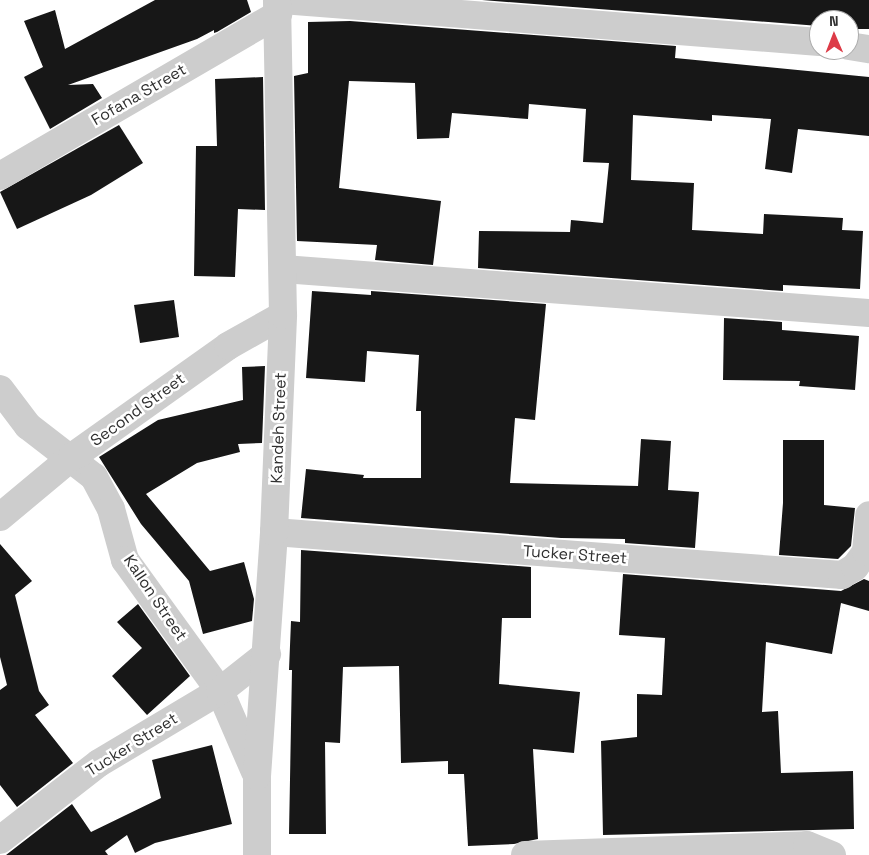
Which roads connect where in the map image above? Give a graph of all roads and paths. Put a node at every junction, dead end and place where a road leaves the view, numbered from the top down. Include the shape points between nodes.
1 (279, 5) edge
2 (809, 41) edge
3 (0, 176) edge
4 (283, 269) junction
5 (869, 313) edge
6 (284, 315) junction
7 (0, 389) edge
8 (72, 457) junction
9 (869, 514) edge
10 (0, 517) edge
11 (274, 532) junction
12 (267, 654) junction
13 (220, 690) junction
14 (257, 776) junction
15 (0, 840) edge
16 (257, 855) edge
17 (525, 855) edge
18 (832, 855) edge

1 - 2 street
1 - 3 street, Fofana Street
1 - 4 street, Kandeh Street
4 - 5 street
4 - 6 street, Kandeh Street
6 - 8 street, Second Street via 228,346
6 - 11 street, Kandeh Street
7 - 8 street, Kallon Street via 28,426
8 - 10 street, Second Street
8 - 13 street, Kallon Street via 94,477 111,509 125,560
9 - 11 street, Tucker Street via 866,552 855,567 842,575
11 - 12 street, Kandeh Street
12 - 13 street, Tucker Street
12 - 14 street, Kandeh Street
13 - 14 street, Kallon Street
13 - 15 street, Tucker Street via 99,764
14 - 16 street, Kandeh Street
17 - 18 street via 807,845

